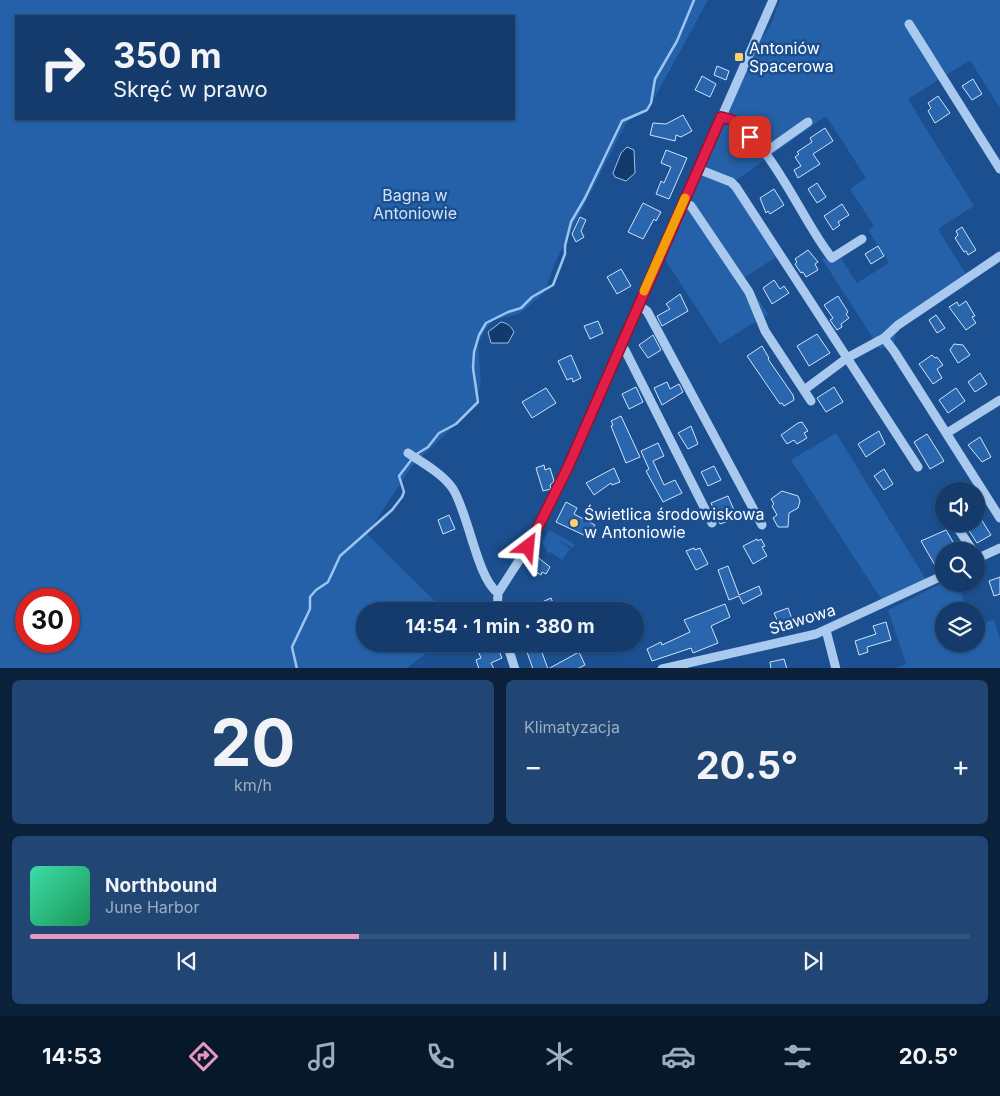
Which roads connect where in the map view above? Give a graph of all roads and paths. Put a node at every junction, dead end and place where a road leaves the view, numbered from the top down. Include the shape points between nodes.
1 (773, 0) edge
2 (909, 24) dead end
3 (721, 117) junction
4 (808, 122) dead end
5 (764, 154) junction
6 (698, 169) junction
7 (1000, 169) edge
8 (684, 202) junction
9 (862, 239) dead end
10 (1000, 256) edge
11 (638, 306) junction
12 (884, 338) junction
13 (620, 346) junction
14 (847, 358) junction
15 (804, 390) junction
16 (1000, 400) edge
17 (811, 401) dead end
18 (947, 434) junction
19 (408, 453) dead end
20 (918, 468) dead end
21 (1000, 518) edge
22 (712, 523) dead end
23 (762, 525) dead end
24 (1000, 548) edge
25 (985, 554) edge
26 (935, 579) edge
27 (498, 593) junction
28 (498, 602) edge
29 (826, 630) junction
30 (510, 652) edge
31 (515, 668) edge
32 (662, 668) edge
33 (836, 668) edge

1 - 3 street
2 - 7 street
3 - 5 street via 732,120 743,129
3 - 6 street
4 - 5 street
5 - 9 street via 832,258
6 - 8 street
6 - 14 street via 736,187
8 - 11 street
8 - 15 street via 691,206 749,292 765,331
10 - 12 street via 898,325
11 - 13 street
11 - 23 street via 647,311
12 - 14 street
12 - 18 street
13 - 22 street via 625,350
13 - 27 street via 539,528
14 - 15 street
14 - 20 street
15 - 17 street
16 - 18 street
18 - 21 street
19 - 27 street via 451,487 487,583
24 - 25 street
26 - 29 street, Stawowa
27 - 28 street
29 - 32 street, Stawowa
29 - 33 street
30 - 31 street

